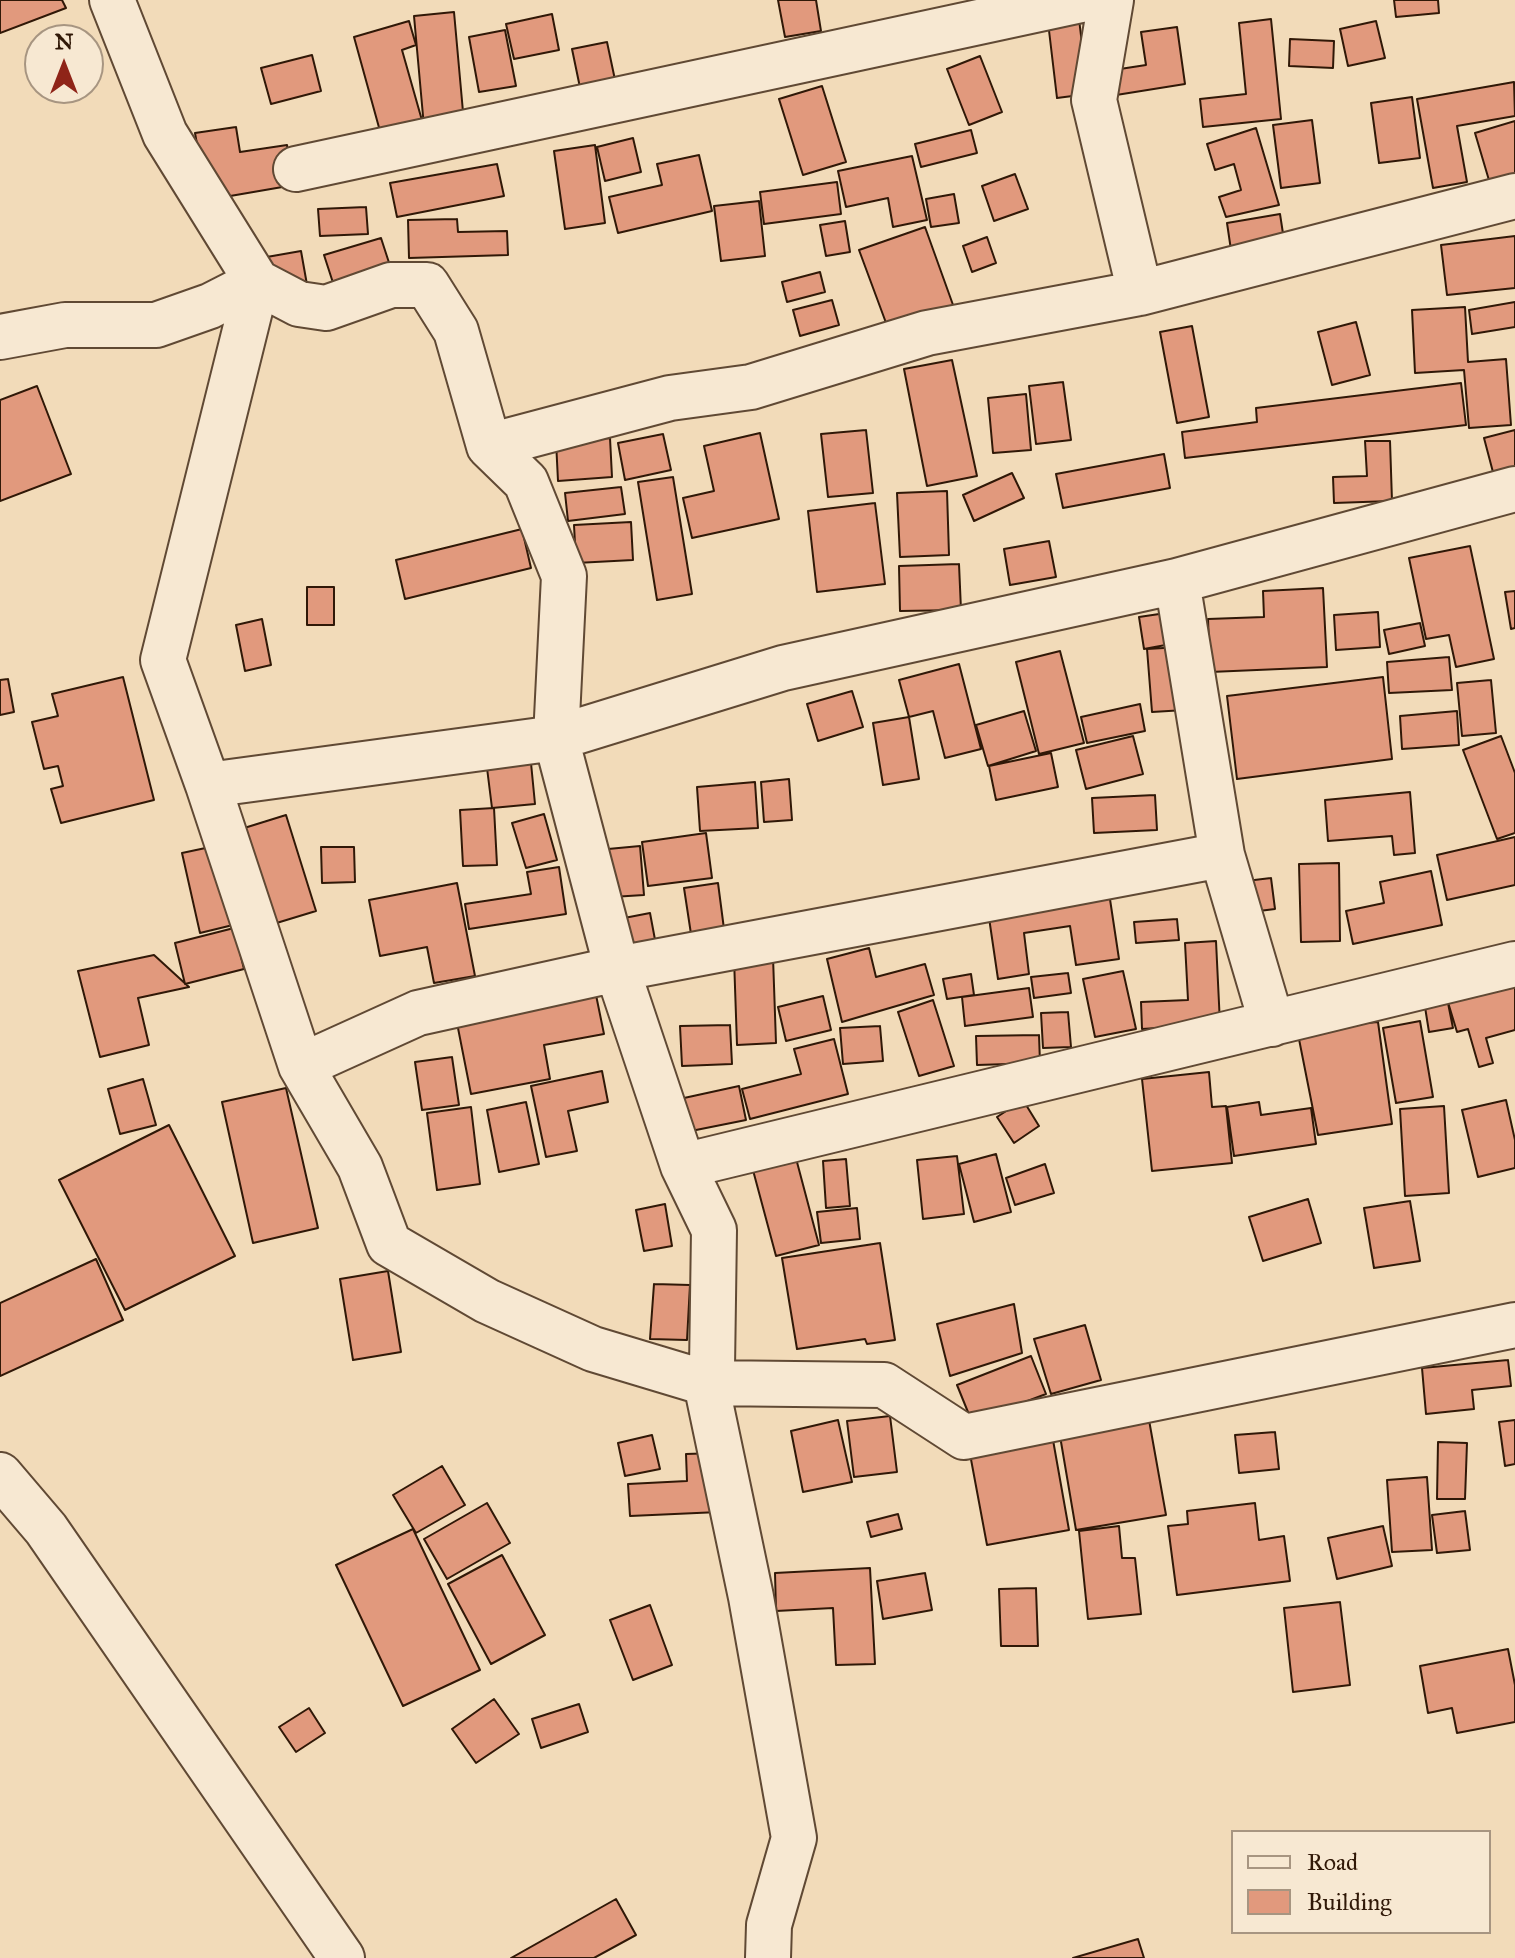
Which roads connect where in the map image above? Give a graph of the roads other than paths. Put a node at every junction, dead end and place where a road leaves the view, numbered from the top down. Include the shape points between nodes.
1 (112, 0) edge
2 (1081, 0) edge
3 (1111, 0) edge
4 (296, 169) dead end
5 (1515, 196) edge
6 (257, 282) junction
7 (1140, 293) junction
8 (0, 337) edge
9 (489, 446) junction
10 (1515, 489) edge
11 (1177, 581) junction
12 (556, 738) junction
13 (208, 785) junction
14 (1222, 855) junction
15 (1515, 964) edge
16 (617, 969) junction
17 (1272, 1024) junction
18 (301, 1066) junction
19 (683, 1166) junction
20 (1515, 1325) edge
21 (706, 1383) junction
22 (0, 1475) edge
23 (342, 1958) edge
24 (768, 1958) edge

1 - 6 street via 165,134
2 - 4 street
3 - 7 street via 1094,100
5 - 7 street
6 - 8 street via 156,325 65,325
6 - 9 street via 299,304 326,308 391,285 427,285 456,331
6 - 13 street via 163,660
7 - 9 street via 927,333 751,387 670,398
9 - 12 street via 526,482 564,576
10 - 11 street
11 - 12 street via 783,668
11 - 14 street
12 - 13 street
12 - 16 street
13 - 18 street
14 - 16 street
14 - 17 street
15 - 17 street
16 - 18 street via 418,1013
16 - 19 street
17 - 19 street
18 - 21 street via 360,1167 389,1244 487,1301 593,1349
19 - 21 street via 714,1230 712,1368
20 - 21 street via 964,1437 884,1385
21 - 24 street via 794,1838 769,1925
22 - 23 street via 46,1529

